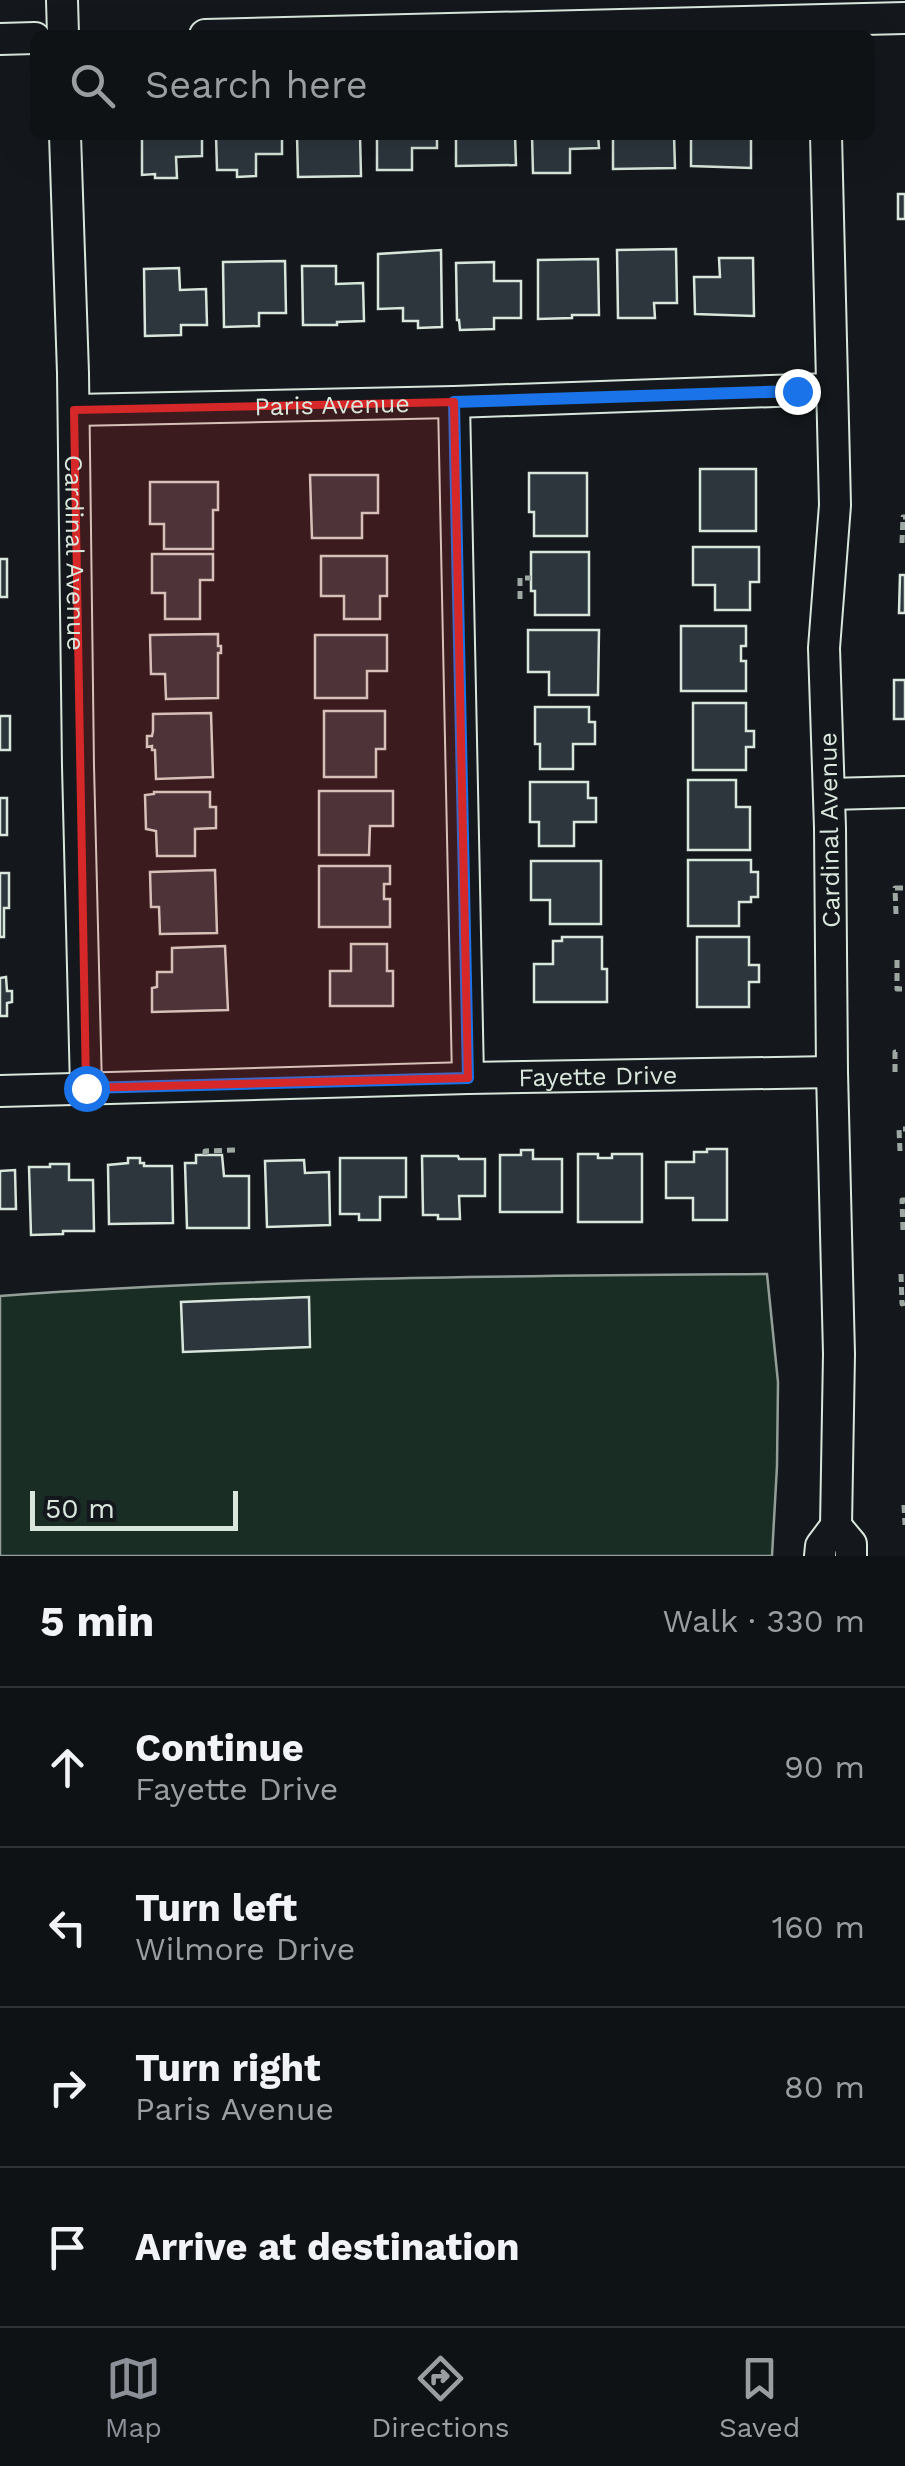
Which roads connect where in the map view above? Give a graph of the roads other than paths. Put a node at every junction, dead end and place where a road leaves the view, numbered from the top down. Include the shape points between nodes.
1 (62, 0) edge
2 (824, 18) edge
3 (905, 18) edge
4 (62, 30) edge
5 (387, 30) edge
6 (30, 38) edge
7 (0, 39) edge
8 (65, 140) edge
9 (826, 140) edge
10 (831, 390) junction
11 (454, 402) junction
12 (74, 410) junction
13 (905, 792) edge
14 (829, 794) junction
15 (832, 1072) junction
16 (468, 1078) junction
17 (86, 1088) junction
18 (0, 1090) edge
19 (836, 1526) junction
20 (820, 1556) edge
21 (851, 1556) edge

1 - 4 street
2 - 3 street
2 - 5 street
6 - 7 street
8 - 12 street, Cardinal Avenue
9 - 10 street, Cardinal Avenue
10 - 11 street, Paris Avenue
10 - 14 street, Cardinal Avenue via 835,506 824,648
11 - 12 street, Paris Avenue
11 - 16 street
12 - 17 street, Cardinal Avenue
13 - 14 street
14 - 15 street, Cardinal Avenue
15 - 16 street, Fayette Drive
15 - 19 street, Cardinal Avenue
16 - 17 street, Fayette Drive
17 - 18 street, Fayette Drive
19 - 20 street, Cardinal Avenue
19 - 21 street, Cardinal Avenue via 851,1544

